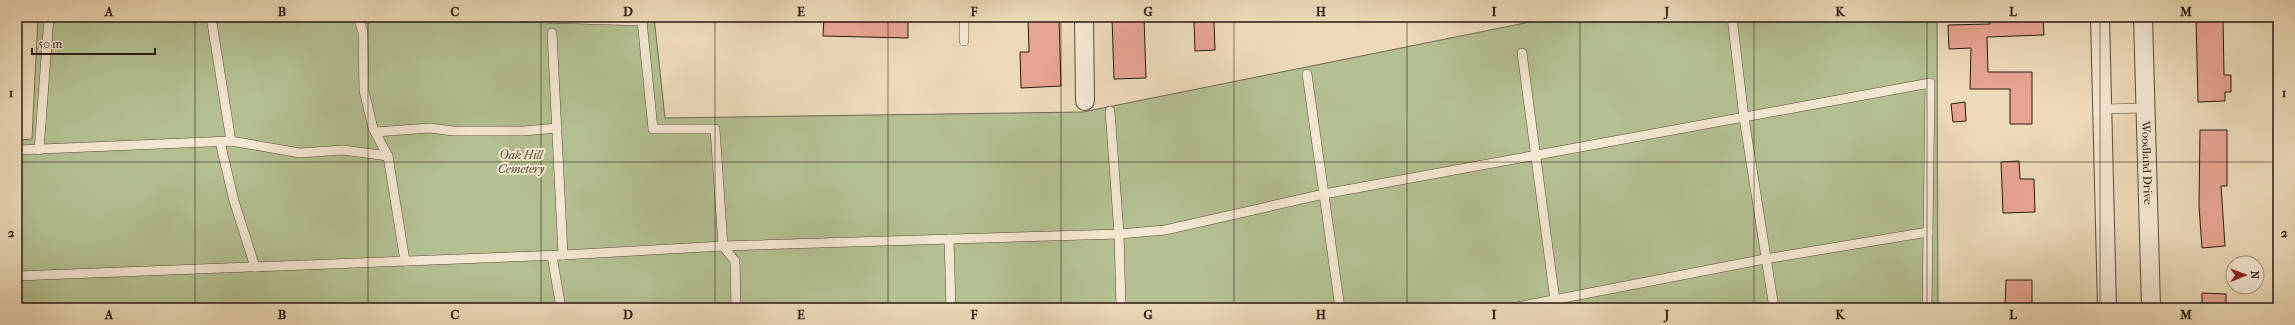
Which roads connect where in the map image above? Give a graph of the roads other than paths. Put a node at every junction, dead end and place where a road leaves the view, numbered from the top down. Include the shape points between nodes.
1 (49, 17) edge
2 (211, 17) edge
3 (358, 17) edge
4 (505, 17) edge
5 (964, 17) edge
6 (1084, 17) edge
7 (1732, 17) edge
8 (2100, 17) edge
9 (2143, 17) edge
10 (552, 33) dead end
11 (964, 41) dead end
12 (1522, 53) dead end
13 (1307, 74) dead end
14 (1085, 101) dead end
15 (2146, 108) junction
16 (2102, 109) junction
17 (1110, 111) dead end
18 (1744, 118) junction
19 (557, 128) junction
20 (375, 132) junction
21 (231, 141) junction
22 (220, 142) junction
23 (17, 150) edge
24 (39, 150) junction
25 (388, 156) junction
26 (1537, 156) junction
27 (1324, 194) junction
28 (1928, 232) junction
29 (1119, 234) junction
30 (949, 239) junction
31 (724, 246) junction
32 (563, 255) junction
33 (552, 256) junction
34 (1765, 259) junction
35 (405, 261) junction
36 (256, 267) junction
37 (17, 276) edge
38 (1555, 304) edge
39 (561, 308) edge
40 (736, 308) edge
41 (951, 308) edge
42 (1121, 308) edge
43 (1340, 308) edge
44 (1512, 308) edge
45 (1774, 308) edge
46 (1927, 308) edge
47 (2107, 308) edge
48 (2151, 308) edge

1 - 24 lane
2 - 21 lane
3 - 20 lane via 363,32 364,91
4 - 31 lane via 642,21 653,129 715,129
5 - 11 lane
6 - 14 street
7 - 18 lane
8 - 16 street
9 - 15 street, Woodland Drive
10 - 19 lane
12 - 26 lane
13 - 27 lane
15 - 16 lane
15 - 48 street, Woodland Drive
16 - 47 street
17 - 29 lane
18 - 26 lane
18 - 28 lane via 1930,83
18 - 34 lane
19 - 20 lane via 524,131 453,131 430,128
19 - 32 lane
20 - 25 lane
21 - 22 lane
21 - 25 lane via 300,153 343,150
22 - 24 lane
22 - 36 lane via 234,201
23 - 24 lane
25 - 35 lane
26 - 27 lane
26 - 38 lane
27 - 29 lane via 1165,230
27 - 43 lane
28 - 34 lane
28 - 46 lane
29 - 30 lane
29 - 42 lane
30 - 31 lane
30 - 41 lane
31 - 32 lane
31 - 40 lane via 735,261
32 - 33 lane
33 - 35 lane
33 - 39 lane
34 - 38 lane
34 - 45 lane
35 - 36 lane
36 - 37 lane
38 - 44 lane

